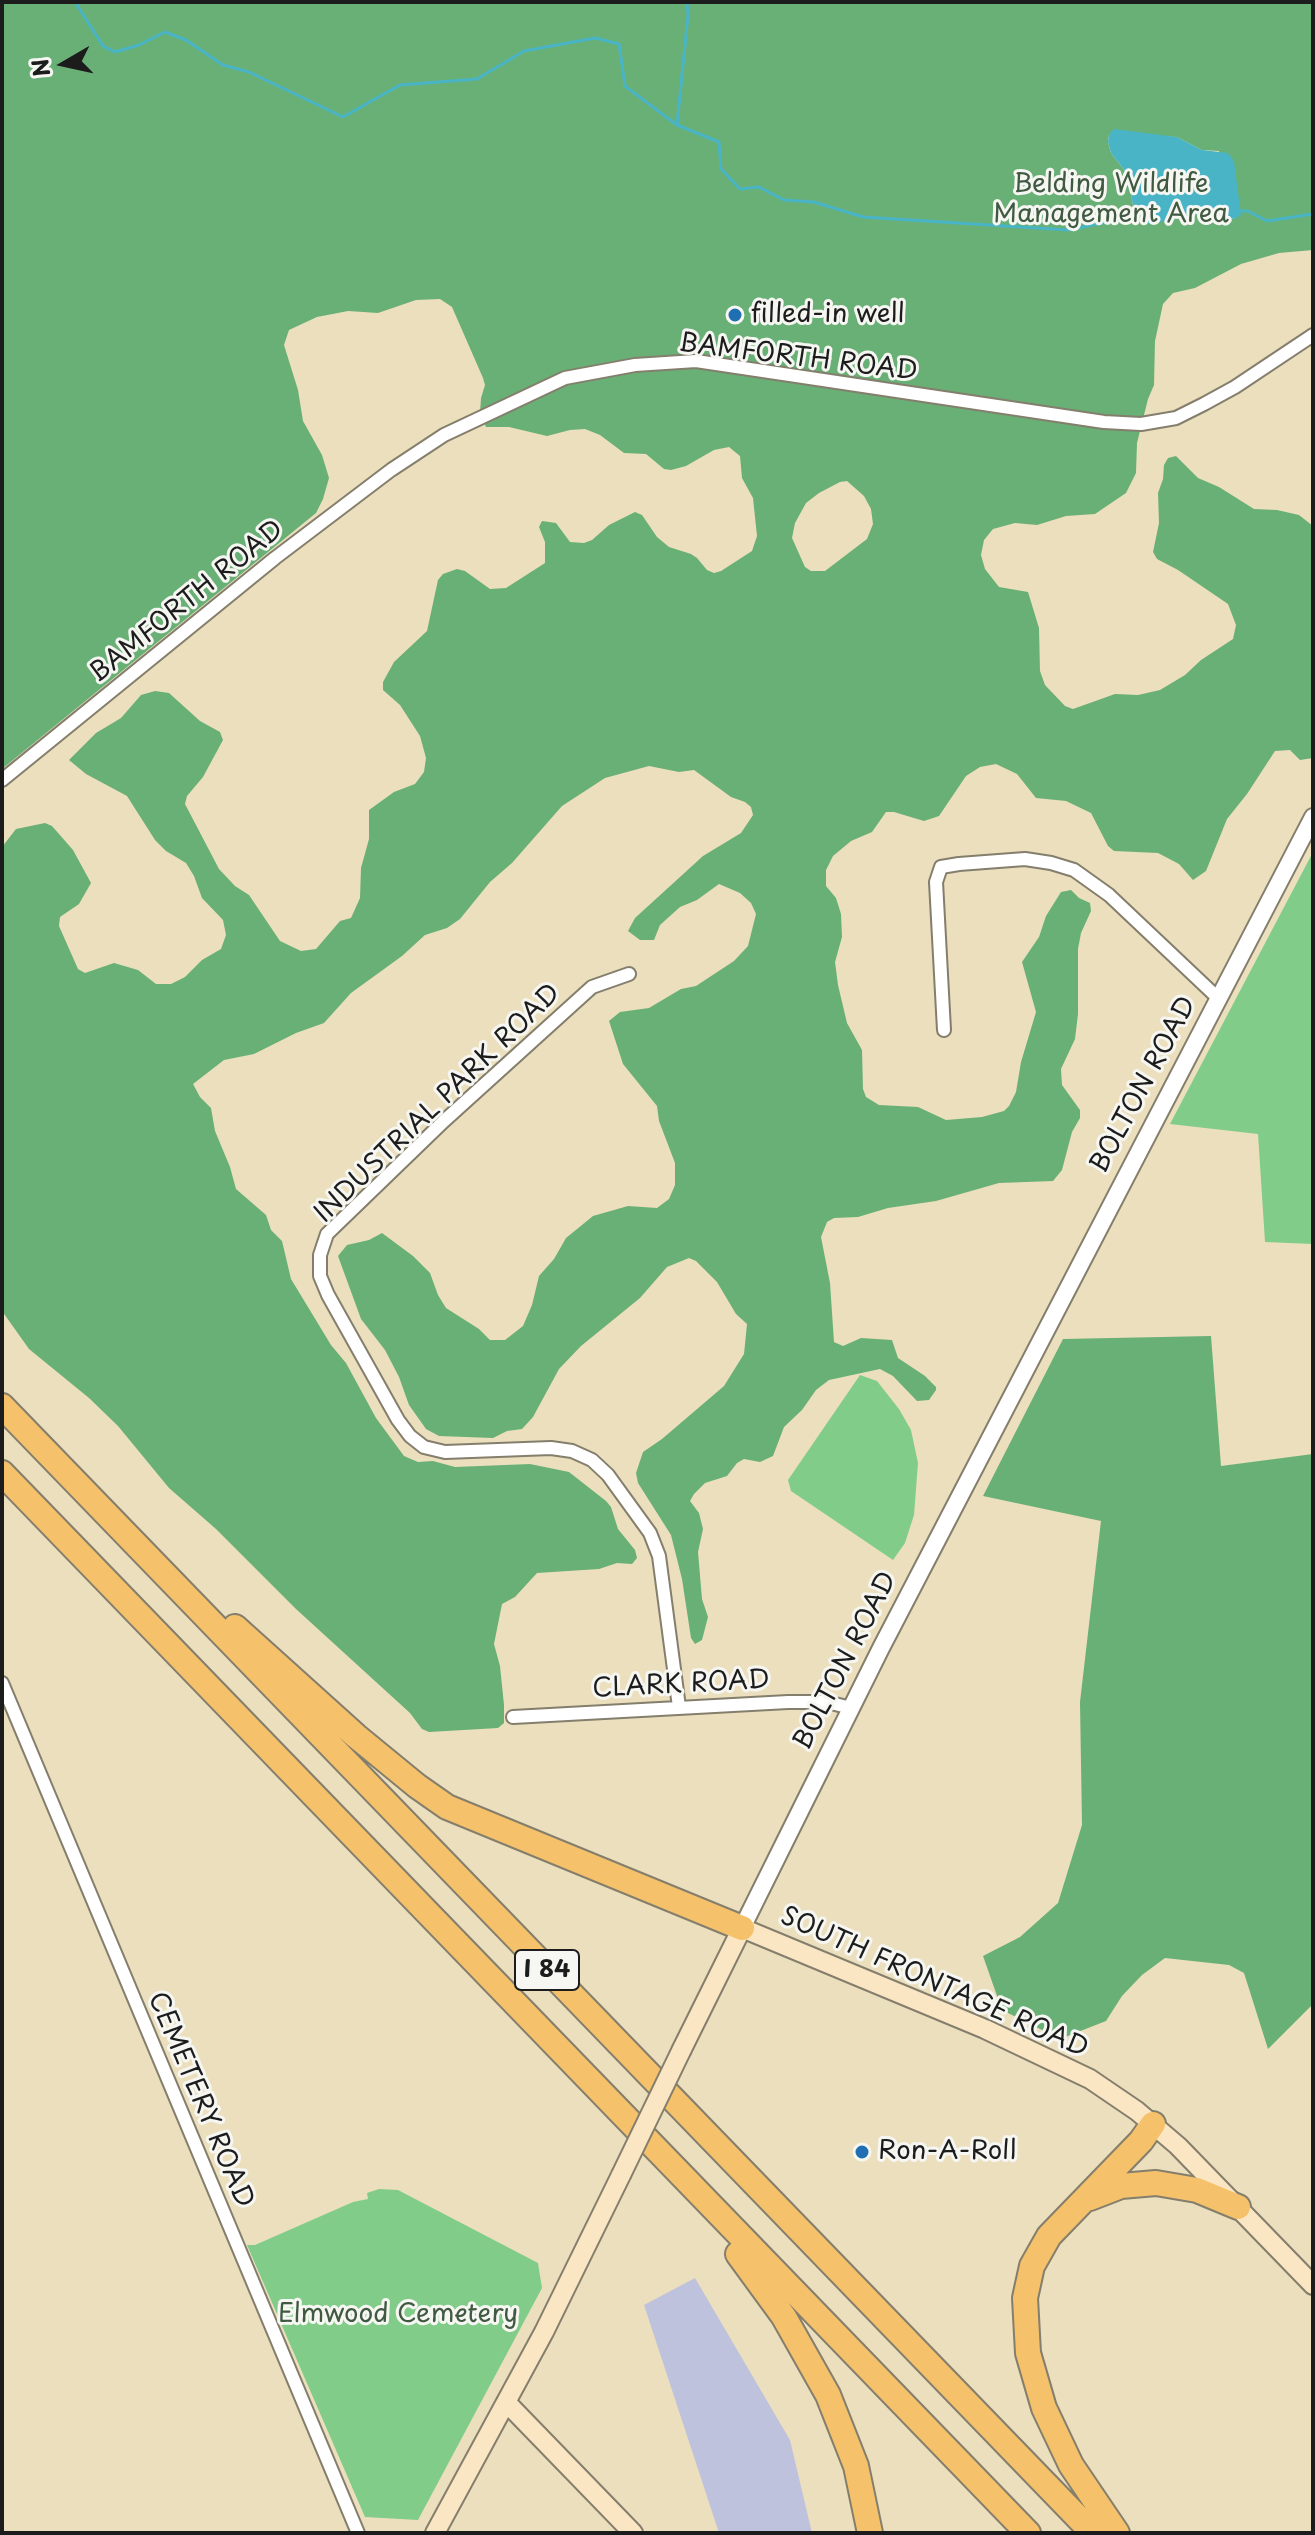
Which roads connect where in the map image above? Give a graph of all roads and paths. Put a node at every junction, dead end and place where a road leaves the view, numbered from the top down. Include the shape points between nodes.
1 (1313, 335) edge
2 (2, 780) edge
3 (1313, 817) edge
4 (629, 974) dead end
5 (1219, 999) junction
6 (944, 1030) dead end
7 (2, 1406) edge
8 (2, 1473) edge
9 (201, 1612) junction
10 (2, 1683) edge
11 (679, 1707) junction
12 (851, 1708) junction
13 (513, 1717) dead end
14 (742, 1928) junction
15 (1153, 2124) junction
16 (690, 2184) junction
17 (1084, 2200) junction
18 (1238, 2207) junction
19 (1313, 2285) edge
20 (506, 2402) junction
21 (358, 2533) edge
22 (435, 2533) edge
23 (633, 2533) edge
24 (870, 2533) edge
25 (1028, 2533) edge
26 (1093, 2533) edge
27 (1117, 2533) edge

1 - 2 street, BAMFORTH ROAD via 1204,404 1176,418 1141,424 696,361 565,378 444,435 391,470
3 - 5 street, BOLTON ROAD
4 - 11 street, INDUSTRIAL PARK ROAD via 592,987 338,1223 327,1234 320,1276 398,1420 424,1447 445,1452 572,1451 608,1475 650,1533 659,1556
5 - 6 street via 1109,895 1074,870 1025,859 959,864 941,867 936,882
5 - 12 street, BOLTON ROAD
7 - 9 highway, I 84
8 - 16 highway, I 84
9 - 14 highway via 238,1628 356,1736 447,1807
9 - 26 highway, I 84
10 - 21 street, CEMETERY ROAD
11 - 12 street, CLARK ROAD via 814,1702
11 - 13 street, CLARK ROAD
12 - 14 street, BOLTON ROAD
14 - 15 main road, SOUTH FRONTAGE ROAD via 1044,2055 1090,2079
14 - 20 main road, BOLTON ROAD, bridge
15 - 17 highway
15 - 18 main road, SOUTH FRONTAGE ROAD
16 - 24 highway via 708,2220 760,2281 819,2377 849,2447
16 - 25 highway, I 84
17 - 18 highway via 1121,2186 1156,2183 1197,2190
17 - 27 highway via 1056,2227 1032,2266 1025,2298 1026,2338 1035,2382 1057,2438
18 - 19 main road, SOUTH FRONTAGE ROAD
20 - 22 main road, BOLTON ROAD
20 - 23 main road

